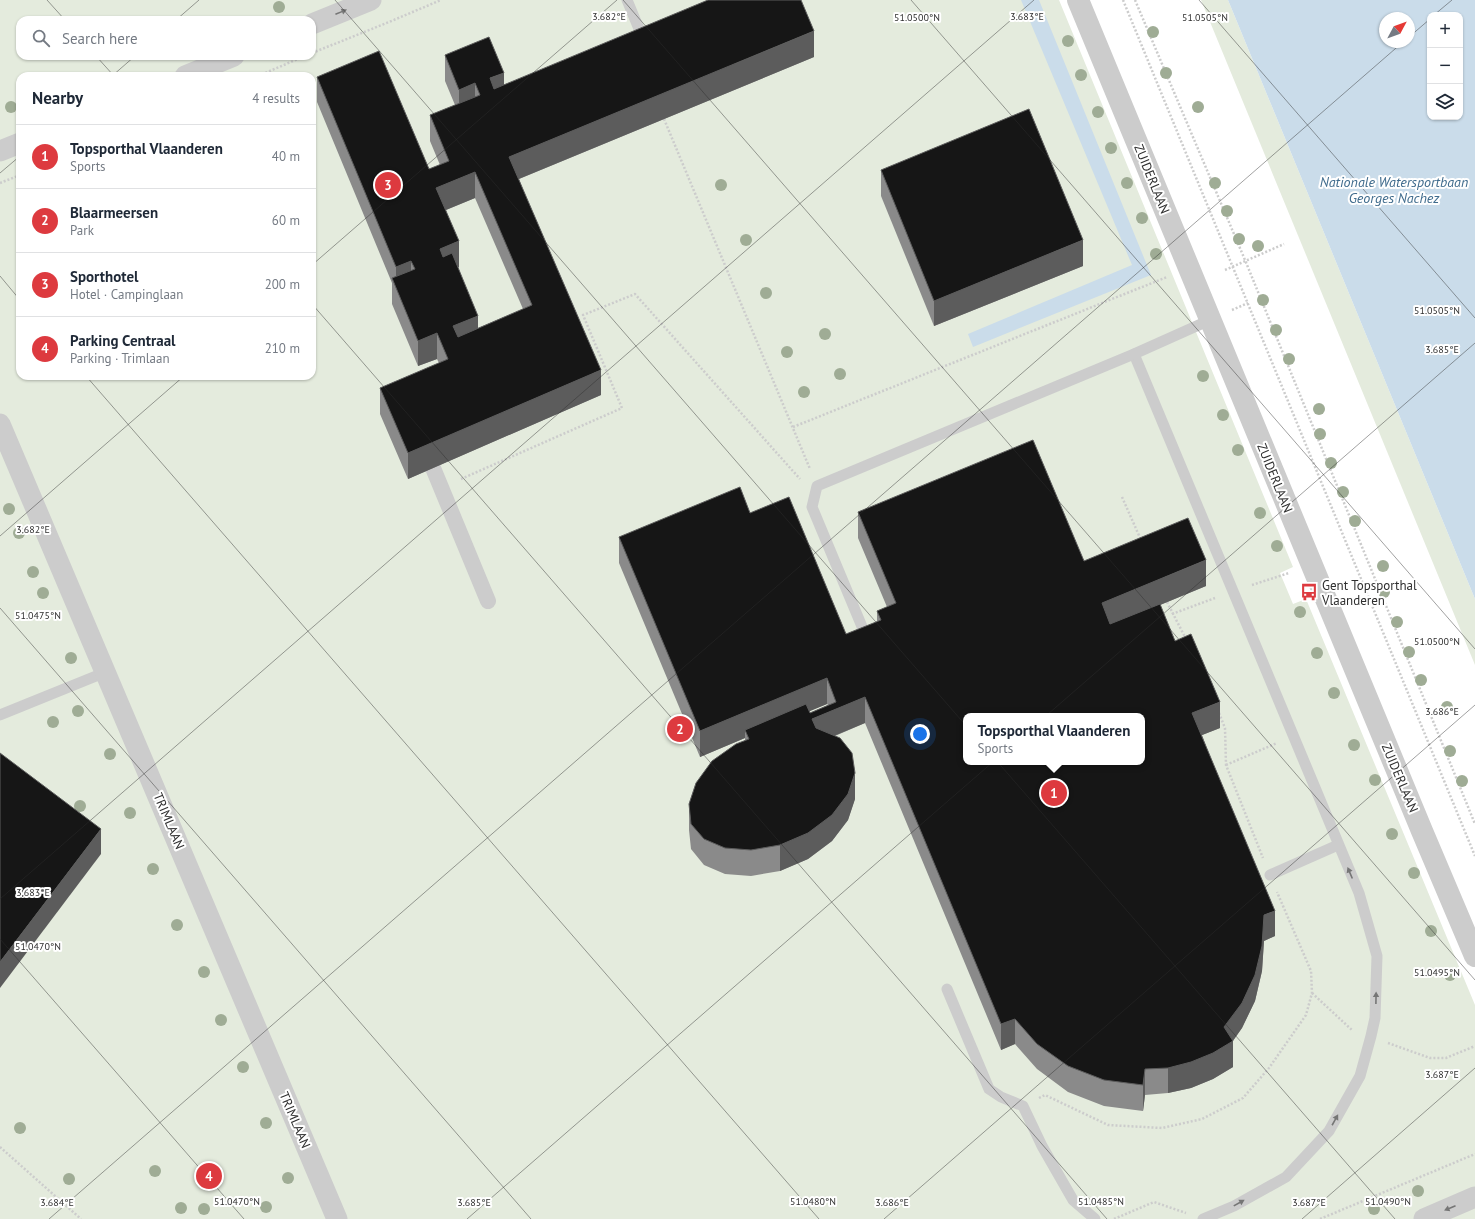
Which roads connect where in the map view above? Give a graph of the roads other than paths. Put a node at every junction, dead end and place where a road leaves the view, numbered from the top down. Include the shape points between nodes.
1 (371, 0) edge
2 (627, 0) edge
3 (1078, 0) edge
4 (316, 22) edge
5 (648, 51) edge
6 (224, 60) edge
7 (195, 72) edge
8 (16, 145) edge
9 (0, 152) edge
10 (1210, 320) junction
11 (1134, 354) junction
12 (0, 424) edge
13 (433, 468) edge
14 (488, 601) dead end
15 (870, 646) edge
16 (106, 672) junction
17 (0, 715) edge
18 (1338, 845) junction
19 (1270, 875) road end
20 (1475, 956) edge
21 (947, 989) dead end
22 (1475, 1197) edge
23 (337, 1219) edge
24 (1095, 1219) edge
25 (1203, 1219) edge
26 (1424, 1219) edge

4 -> 1 street
2 - 5 lane
3 - 10 street, ZUIDERLAAN
6 - 7 street
8 - 9 street
10 - 11 lane
10 - 20 street, ZUIDERLAAN
11 - 15 lane via 817,486 812,507
11 - 18 lane
12 - 16 street, TRIMLAAN
13 - 14 street
16 - 17 lane
16 - 23 street, TRIMLAAN
18 - 19 lane
25 -> 18 lane via 1234,1206 1286,1176 1329,1131 1360,1076 1375,1018 1377,956 1359,893
21 - 24 lane via 990,1089 1001,1097 1023,1106 1042,1146 1073,1200
22 -> 26 street

